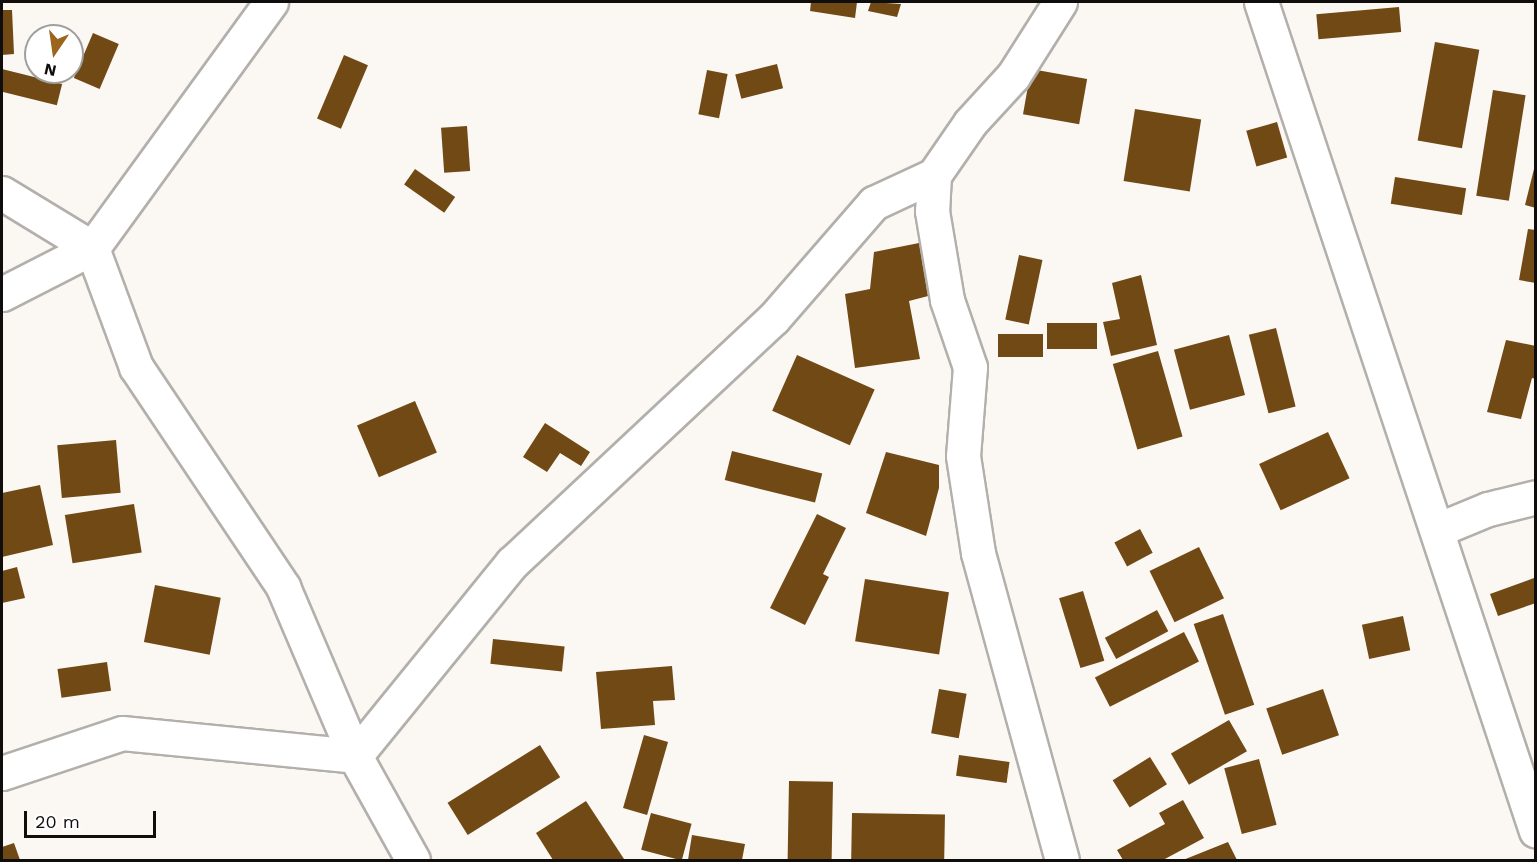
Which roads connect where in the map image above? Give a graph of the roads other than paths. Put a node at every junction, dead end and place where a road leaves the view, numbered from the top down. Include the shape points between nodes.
1 (271, 2) edge
2 (1060, 2) edge
3 (1261, 2) edge
4 (934, 175) junction
5 (2, 193) edge
6 (92, 248) junction
7 (2, 294) edge
8 (1536, 497) edge
9 (1437, 530) junction
10 (356, 756) junction
11 (2, 773) edge
12 (1536, 831) edge
13 (413, 861) edge
14 (1062, 861) edge

1 - 6 street
2 - 4 street via 1013,76 970,123
3 - 9 street
4 - 10 street via 874,203 773,319 512,563
4 - 14 street via 935,240 947,300 970,367 963,456 978,554
5 - 6 street
6 - 7 street
6 - 10 street via 136,368 283,587
8 - 9 street via 1488,509
9 - 12 street
10 - 11 street via 122,733
10 - 13 street

